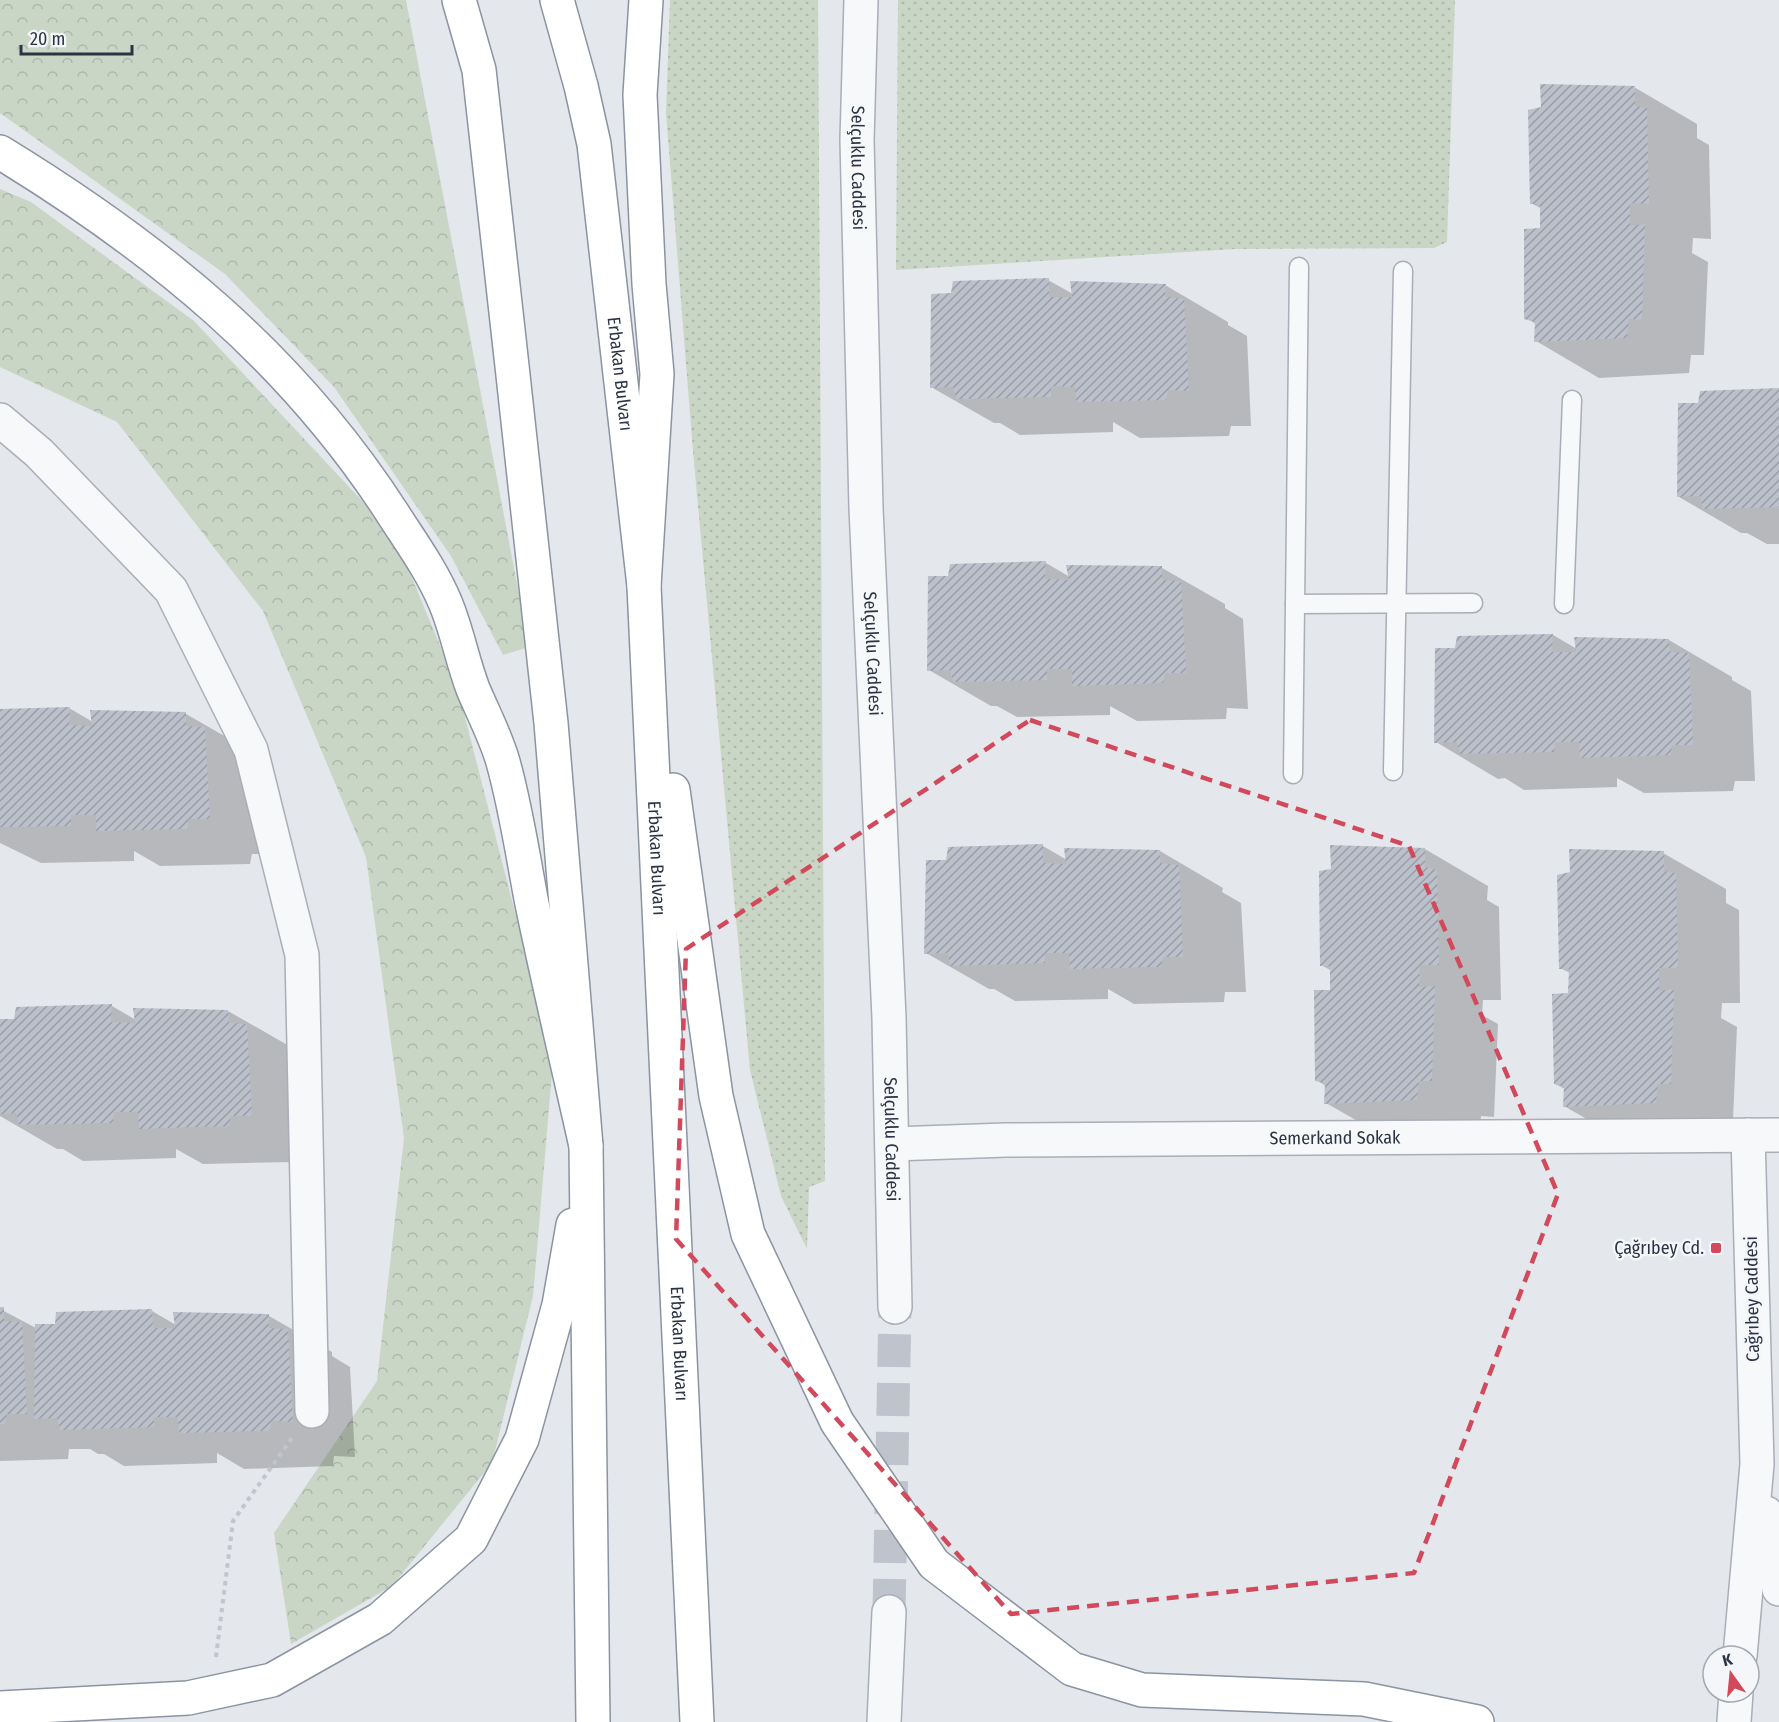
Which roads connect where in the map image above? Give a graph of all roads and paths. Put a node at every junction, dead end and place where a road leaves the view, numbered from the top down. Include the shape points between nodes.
1 (459, 0) edge
2 (557, 0) edge
3 (646, 0) edge
4 (861, 0) edge
5 (0, 152) edge
6 (1299, 267) dead end
7 (1403, 271) dead end
8 (1572, 400) dead end
9 (0, 420) edge
10 (644, 586) junction
11 (1397, 603) junction
12 (1473, 603) dead end
13 (1295, 604) junction
14 (1564, 604) dead end
15 (1393, 771) dead end
16 (1293, 774) dead end
17 (1763, 1135) edge
18 (893, 1144) junction
19 (586, 1146) junction
20 (896, 1307) tunnel mouth
21 (312, 1411) joint
22 (1757, 1464) junction
23 (1779, 1588) edge
24 (889, 1612) tunnel mouth
25 (1741, 1644) edge
26 (211, 1693) junction
27 (1735, 1704) edge
28 (0, 1708) edge
29 (593, 1722) edge
30 (697, 1722) edge
31 (884, 1722) edge
32 (1477, 1722) edge
33 (1734, 1722) edge

1 - 19 highway via 479,70 512,366 551,723
2 - 10 highway, Erbakan Bulvarı via 594,144
3 - 10 highway via 640,95 657,374
4 - 18 street, Selçuklu Caddesi via 857,140 866,508
5 - 19 highway via 142,247 233,322 346,446 416,551 445,602 472,686 502,760
6 - 13 lane
7 - 11 lane
8 - 14 lane
9 - 21 street via 39,453 171,590 251,750 302,955
10 - 30 highway, Erbakan Bulvarı
10 - 32 highway via 716,1096 748,1234 837,1422 933,1564 1072,1669 1142,1690 1364,1699
11 - 12 lane
11 - 13 lane
11 - 15 lane
13 - 16 lane
17 - 18 street, Semerkand Sokak
17 - 22 street, Cağrıbey Caddesi
18 - 20 street, Selçuklu Caddesi
19 - 26 highway via 559,1305 522,1439 471,1539 380,1619 272,1680
19 - 29 highway
21 - 26 path via 233,1521
22 - 23 street, Cağrıbey Caddesi
22 - 25 street, Cağrıbey Caddesi
24 - 31 street
26 - 28 highway via 188,1698
27 - 33 street

